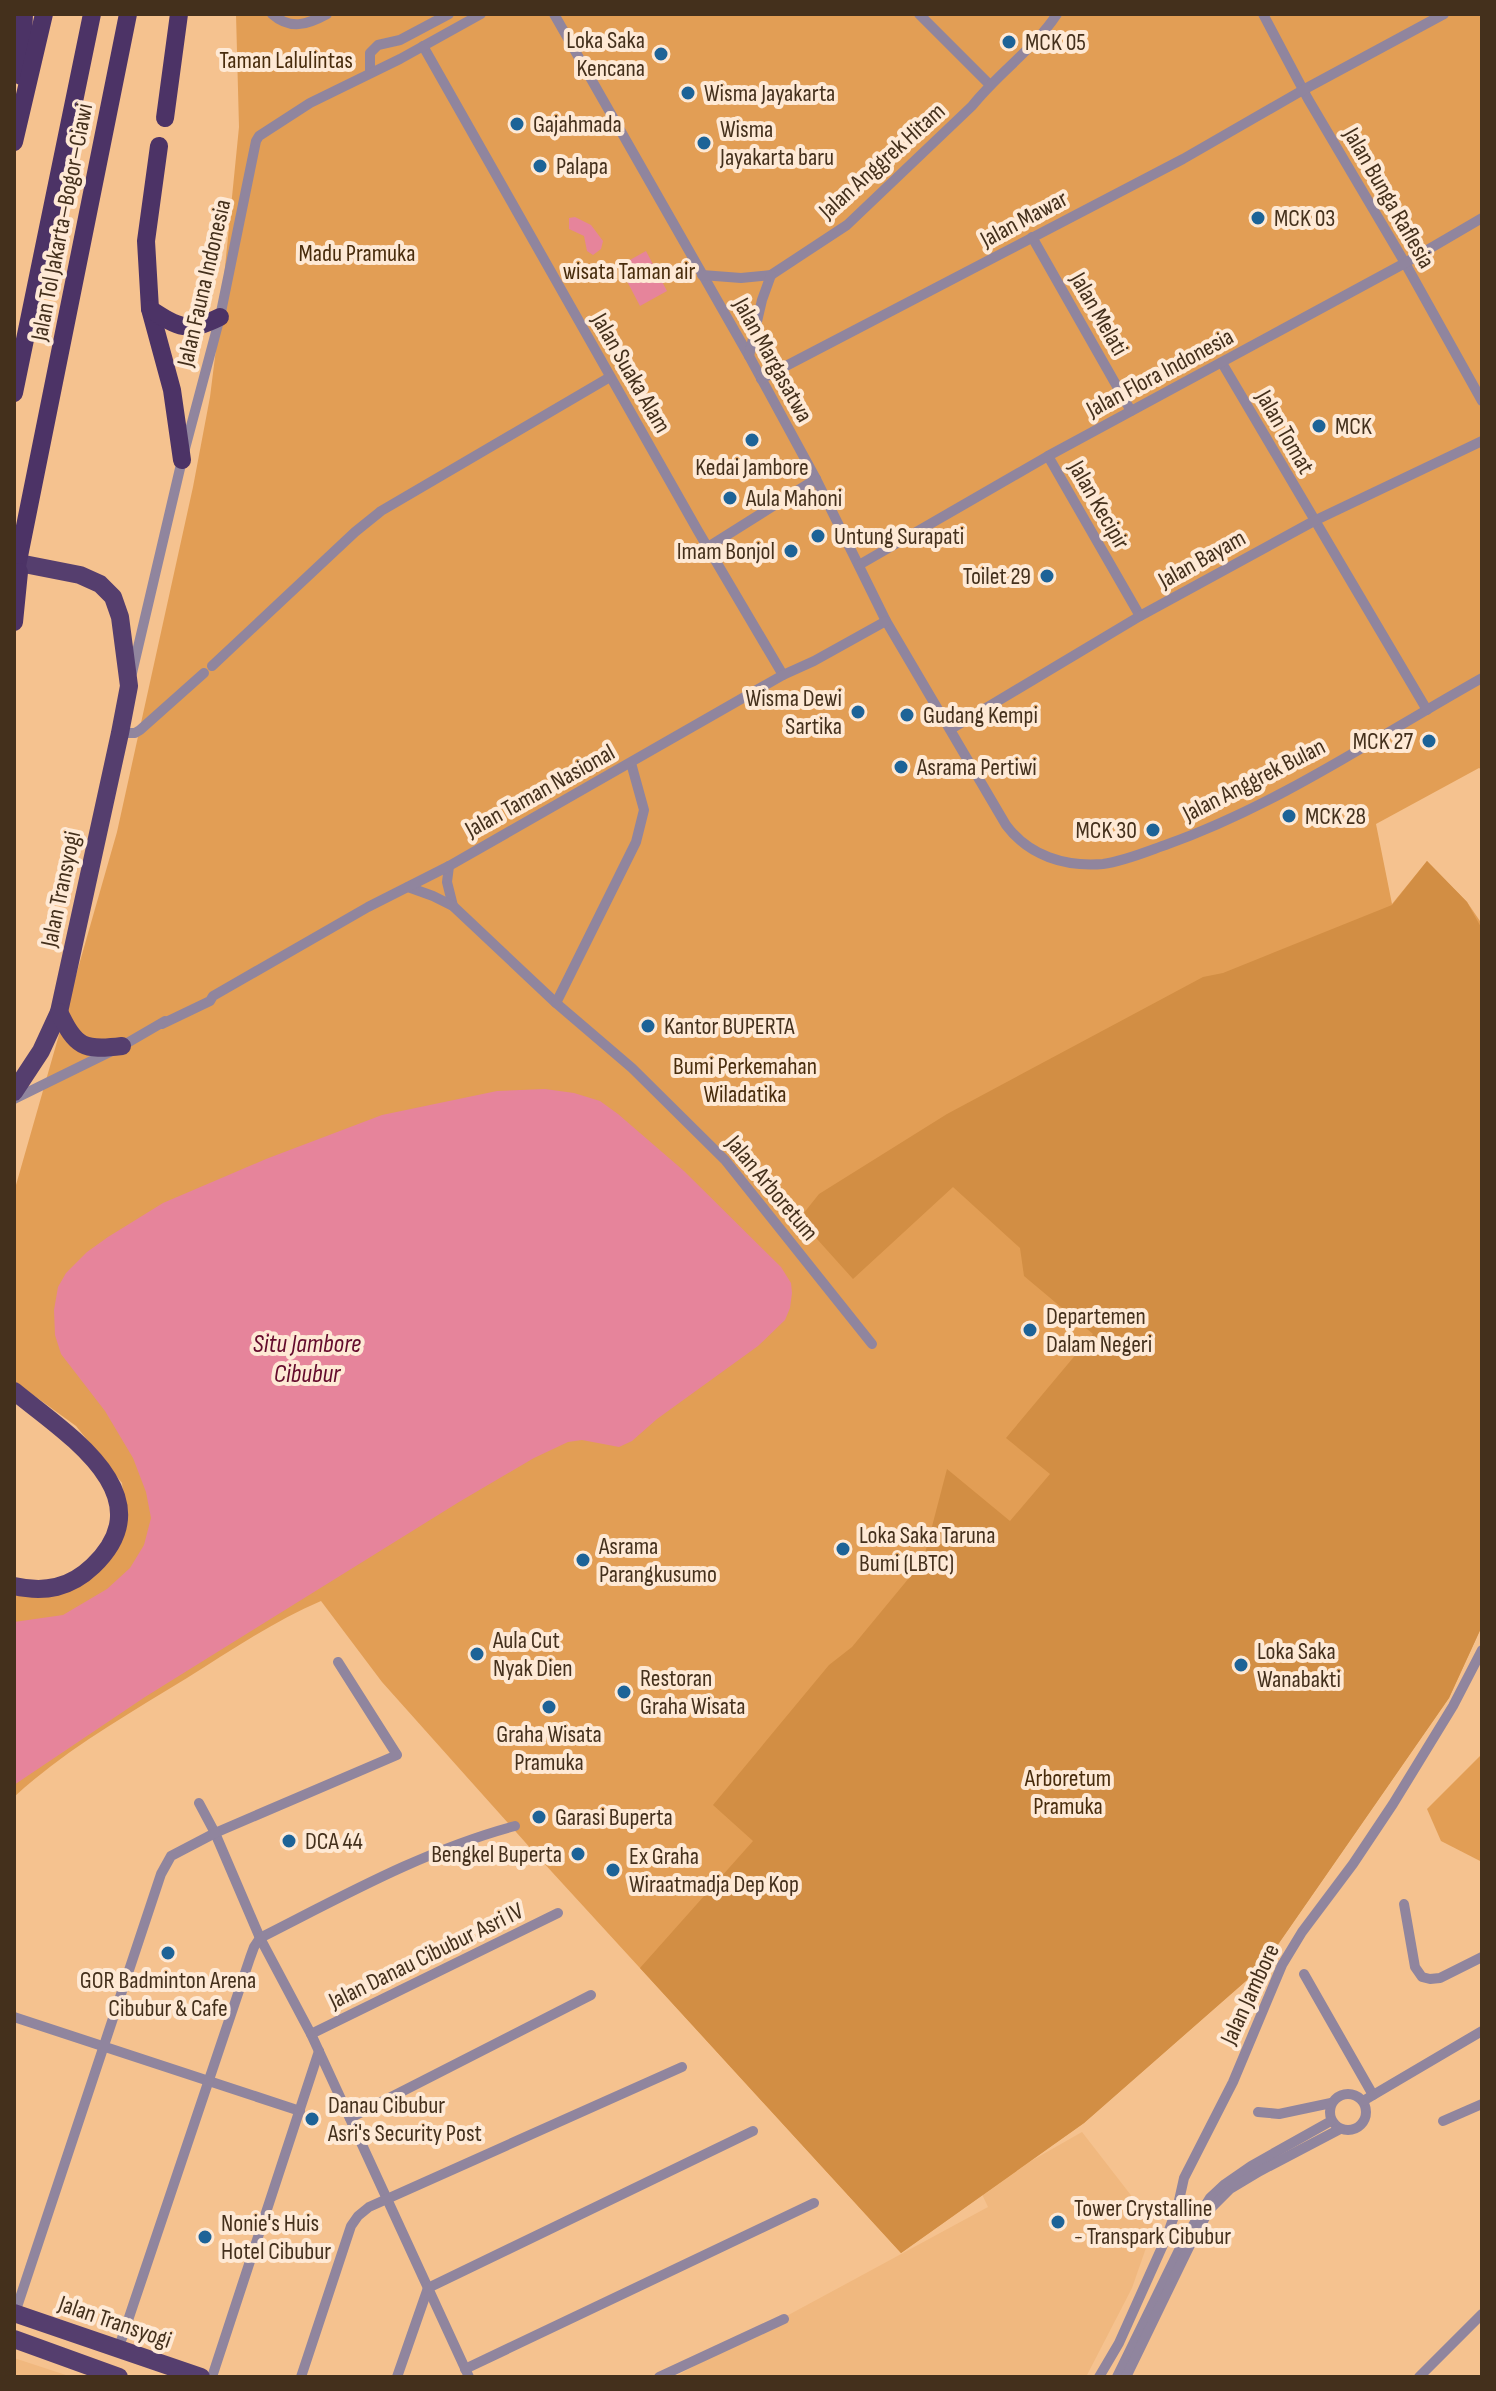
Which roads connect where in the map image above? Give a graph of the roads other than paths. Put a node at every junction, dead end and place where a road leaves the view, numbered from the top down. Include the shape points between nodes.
1 (24, 14) edge
2 (44, 14) edge
3 (92, 14) edge
4 (128, 14) edge
5 (179, 14) edge
6 (272, 14) edge
7 (327, 14) edge
8 (449, 14) edge
9 (481, 14) edge
10 (554, 14) edge
11 (919, 14) edge
12 (1057, 14) edge
13 (1263, 14) edge
14 (1444, 14) edge
15 (423, 46) junction
16 (370, 72) junction
17 (989, 84) junction
18 (1303, 90) junction
19 (165, 118) dead end
20 (16, 135) edge
21 (159, 146) dead end
22 (1482, 218) edge
23 (1032, 237) junction
24 (1405, 263) junction
25 (702, 275) junction
26 (771, 275) junction
27 (150, 309) junction
28 (220, 317) junction
29 (749, 356) junction
30 (1222, 363) junction
31 (610, 377) junction
32 (761, 379) junction
33 (14, 393) edge
34 (1482, 401) edge
35 (1131, 411) junction
36 (1482, 441) edge
37 (1048, 456) junction
38 (182, 460) junction
39 (816, 479) junction
40 (1314, 521) junction
41 (23, 541) junction
42 (708, 547) junction
43 (14, 562) edge
44 (859, 565) junction
45 (14, 581) edge
46 (1140, 616) junction
47 (886, 621) junction
48 (14, 622) edge
49 (783, 675) junction
50 (1482, 678) edge
51 (129, 686) junction
52 (1427, 710) junction
53 (951, 729) junction
54 (120, 733) junction
55 (631, 763) junction
56 (449, 866) junction
57 (408, 887) junction
58 (453, 906) junction
59 (556, 1003) junction
60 (59, 1012) junction
61 (122, 1046) junction
62 (14, 1092) edge
63 (14, 1099) edge
64 (872, 1344) dead end
65 (14, 1391) edge
66 (14, 1586) edge
67 (1482, 1650) edge
68 (338, 1662) dead end
69 (199, 1803) dead end
70 (515, 1826) dead end
71 (215, 1833) junction
72 (1404, 1904) dead end
73 (558, 1913) dead end
74 (260, 1938) junction
75 (1482, 1957) edge
76 (1304, 1974) dead end
77 (591, 1995) dead end
78 (14, 2017) edge
79 (1482, 2031) edge
80 (311, 2034) junction
81 (104, 2046) junction
82 (319, 2051) junction
83 (682, 2067) dead end
84 (209, 2081) junction
85 (1368, 2098) junction
86 (1331, 2103) junction
87 (1482, 2104) edge
88 (300, 2111) junction
89 (1258, 2112) dead end
90 (350, 2118) junction
91 (1331, 2121) junction
92 (1443, 2121) dead end
93 (1340, 2129) junction
94 (753, 2131) dead end
95 (386, 2197) junction
96 (814, 2203) dead end
97 (428, 2288) junction
98 (14, 2313) edge
99 (1482, 2314) edge
100 (784, 2319) dead end
101 (14, 2339) edge
102 (118, 2350) junction
103 (179, 2373) edge
104 (467, 2373) edge
105 (119, 2377) edge
106 (201, 2377) edge
107 (212, 2377) edge
108 (301, 2377) edge
109 (397, 2377) edge
110 (659, 2377) edge
111 (1099, 2377) edge
112 (1117, 2377) edge
113 (1126, 2377) edge
114 (1419, 2377) edge

1 - 20 highway
2 - 20 highway
3 - 33 highway, Jalan Tol Jakarta–Bogor–Ciawi
4 - 41 highway, Jalan Tol Jakarta–Bogor–Ciawi
5 - 19 highway
6 - 7 street via 300,25
8 - 16 street via 400,40 378,45 370,53
9 - 15 street, Jalan Fauna Indonesia
10 - 25 street, Jalan Margasatwa
11 - 17 street
12 - 17 street, Jalan Anggrek Hitam
13 - 18 street, Jalan Bunga Raflesia
14 - 18 street, Jalan Mawar
15 - 16 street, Jalan Fauna Indonesia
15 - 31 street, Jalan Suaka Alam
16 - 28 street, Jalan Fauna Indonesia via 259,136
17 - 26 street, Jalan Anggrek Hitam via 847,225
18 - 23 street, Jalan Mawar
18 - 24 street, Jalan Bunga Raflesia
21 - 27 highway via 146,241
22 - 24 street, Jalan Flora Indonesia
23 - 32 street, Jalan Mawar
23 - 35 street, Jalan Melati
24 - 30 street, Jalan Flora Indonesia
24 - 34 street, Jalan Bunga Raflesia
25 - 26 street
25 - 29 street, Jalan Margasatwa
26 - 29 street
27 - 28 highway via 186,327
27 - 38 highway via 172,390
28 - 38 street, Jalan Fauna Indonesia
29 - 32 street, Jalan Margasatwa
30 - 35 street, Jalan Flora Indonesia
30 - 40 street, Jalan Tomat
31 - 42 street, Jalan Suaka Alam
31 - 54 street via 381,511 140,730
32 - 39 street, Jalan Margasatwa
35 - 37 street, Jalan Flora Indonesia
36 - 40 street, Jalan Bayam
37 - 44 street, Jalan Flora Indonesia
37 - 46 street, Jalan Kecipir
38 - 51 street, Jalan Fauna Indonesia
39 - 42 street
39 - 44 street, Jalan Margasatwa
40 - 46 street, Jalan Bayam
40 - 52 street, Jalan Tomat
41 - 45 highway, Jalan Tol Jakarta–Bogor–Ciawi
41 - 48 highway
42 - 49 street, Jalan Suaka Alam
43 - 51 highway, Jalan Transyogi via 80,575 113,597
44 - 47 street, Jalan Margasatwa
46 - 53 street, Jalan Bayam
47 - 49 street, Jalan Taman Nasional
47 - 53 street, Jalan Margasatwa
49 - 55 street, Jalan Taman Nasional
50 - 52 street, Jalan Anggrek Bulan
51 - 54 highway, Jalan Transyogi
52 - 53 street, Jalan Anggrek Bulan via 1228,821 1140,853 1088,864 1046,858 1015,837
54 - 60 highway, Jalan Transyogi
55 - 56 street, Jalan Taman Nasional
55 - 59 street via 644,810 636,842
56 - 57 street, Jalan Taman Nasional
56 - 58 street
57 - 58 street, Jalan Arboretum
57 - 61 street, Jalan Taman Nasional
58 - 59 street, Jalan Arboretum
59 - 64 street, Jalan Arboretum via 632,1068 725,1160
60 - 61 highway via 84,1046
60 - 62 highway, Jalan Transyogi
61 - 63 street, Jalan Taman Nasional
65 - 66 highway via 93,1458 111,1482 120,1517 108,1548 73,1582 40,1591
67 - 111 street, Jalan Jambore via 1393,1804 1282,1965 1233,2082 1184,2178 1167,2236
68 - 71 street via 397,1755
69 - 71 street
70 - 74 street via 444,1848
71 - 74 street
71 - 81 street via 171,1856 161,1874
72 - 75 street via 1415,1967 1422,1977 1440,1978
73 - 80 street, Jalan Danau Cibubur Asri IV
74 - 80 street
74 - 84 street
76 - 85 street
77 - 90 street
78 - 81 street
79 - 85 street
80 - 82 street
81 - 84 street
81 - 98 street
82 - 88 street
82 - 90 street
83 - 95 street
84 - 88 street
84 - 102 street
85 - 86 street via 1346,2093
85 - 93 street via 1362,2123 1352,2130
86 - 89 street via 1279,2114
86 - 91 street
87 - 92 street
88 - 107 street
90 - 95 street
91 - 93 street
91 - 112 street via 1251,2166 1210,2198
93 - 113 street via 1230,2189 1209,2210
94 - 97 street
95 - 97 street
95 - 108 street via 351,2226
96 - 104 street
97 - 104 street
97 - 109 street
98 - 102 highway, Jalan Transyogi
99 - 114 street
100 - 110 street
101 - 105 highway, Jalan Transyogi
102 - 103 highway, Jalan Transyogi
103 - 106 highway, Jalan Transyogi

